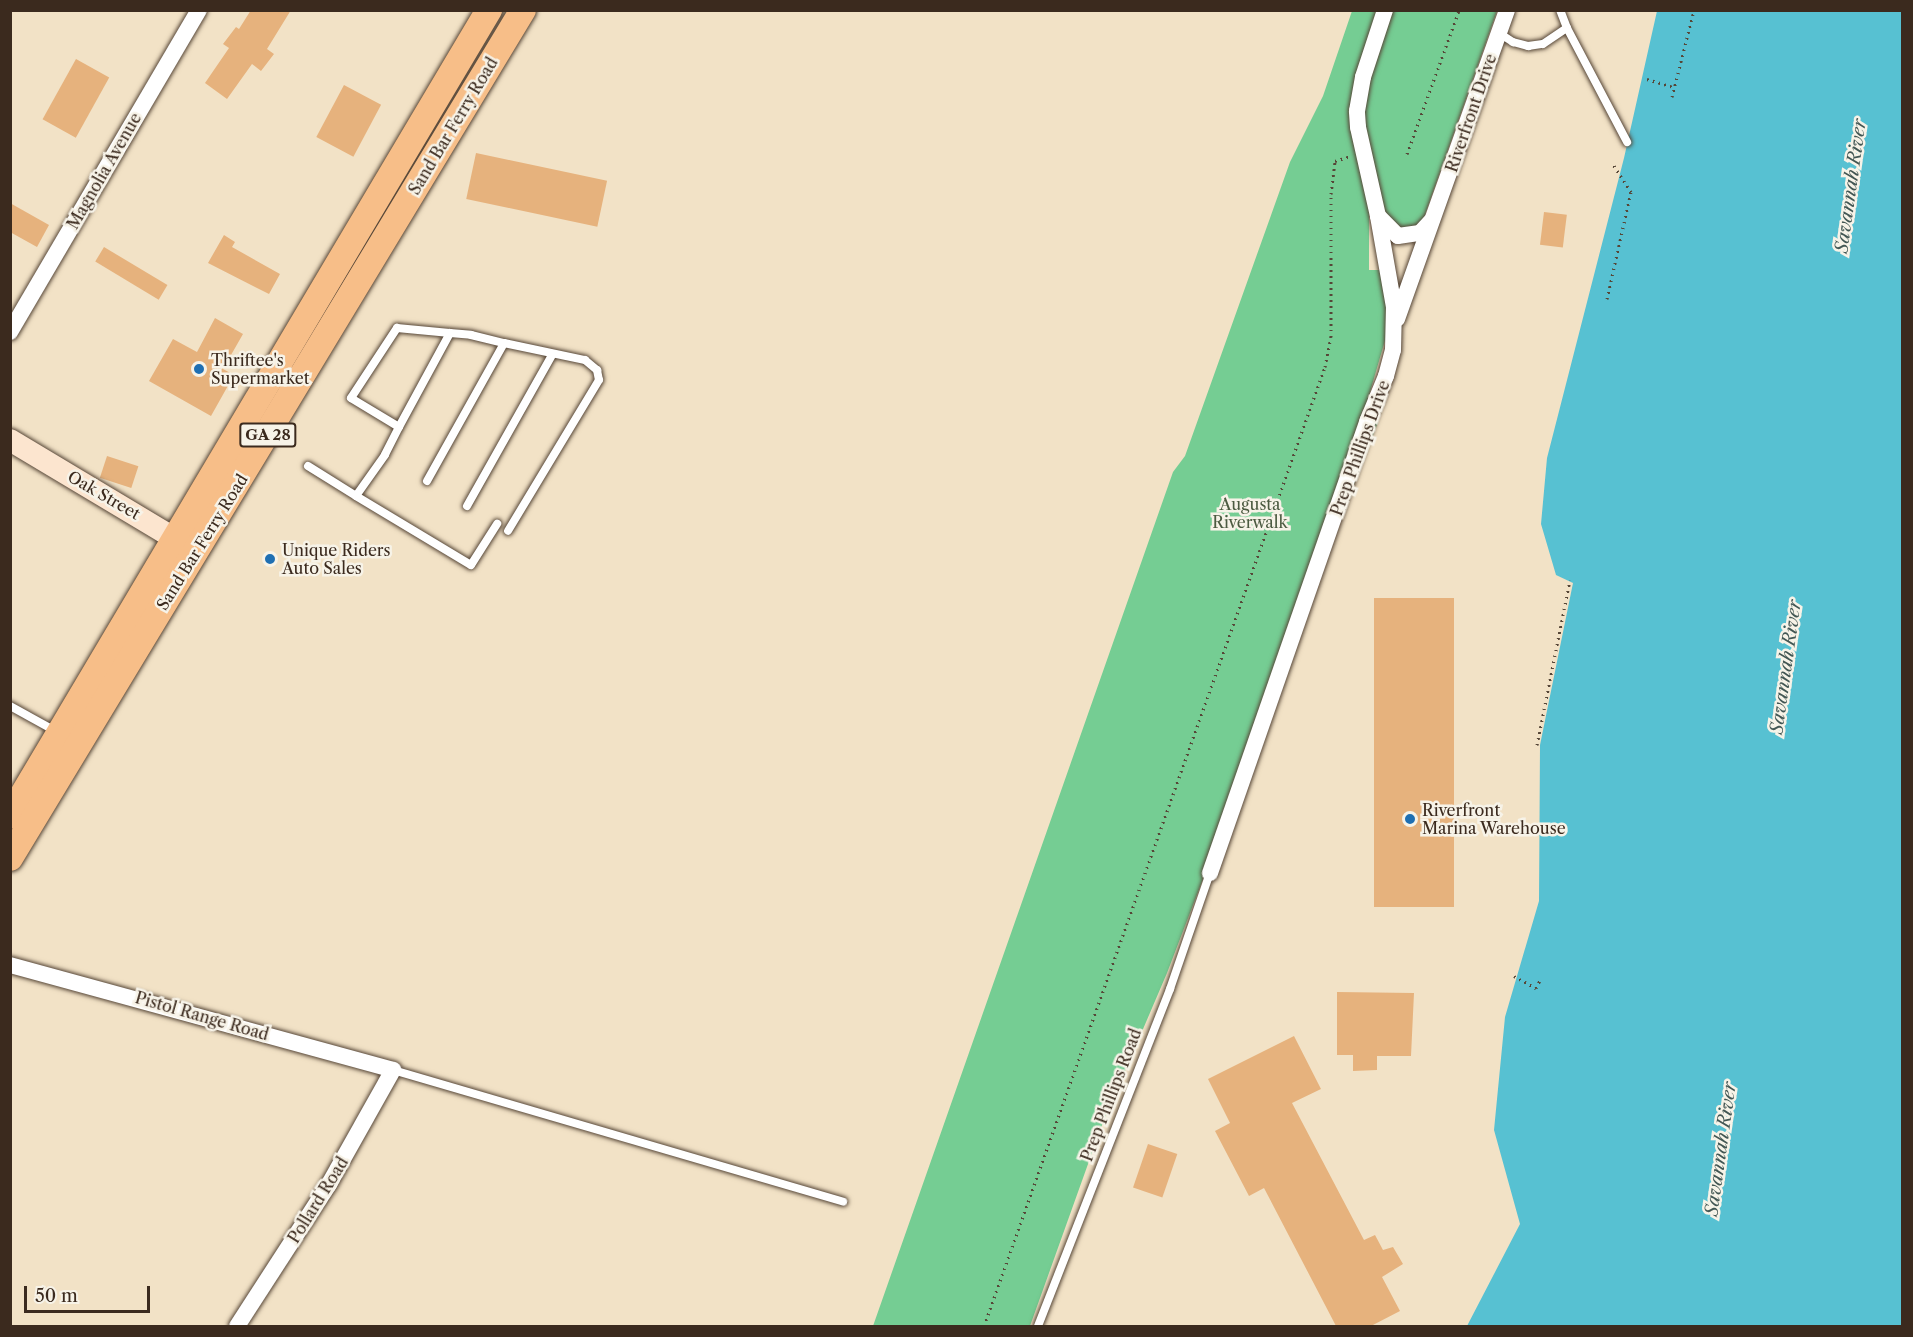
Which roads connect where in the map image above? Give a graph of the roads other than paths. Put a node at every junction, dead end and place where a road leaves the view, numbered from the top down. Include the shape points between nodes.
1 (199, 10) edge
2 (489, 10) edge
3 (523, 10) edge
4 (1385, 10) edge
5 (1507, 10) edge
6 (1560, 10) edge
7 (1567, 28) junction
8 (1499, 33) junction
9 (1627, 142) dead end
10 (1435, 215) junction
11 (1378, 216) junction
12 (1395, 325) junction
13 (10, 332) edge
14 (450, 333) junction
15 (504, 343) junction
16 (552, 355) junction
17 (276, 394) junction
18 (399, 427) junction
19 (10, 440) edge
20 (308, 466) dead end
21 (427, 481) dead end
22 (356, 496) junction
23 (467, 506) dead end
24 (497, 524) dead end
25 (508, 531) dead end
26 (186, 545) junction
27 (10, 706) edge
28 (60, 733) junction
29 (10, 816) edge
30 (10, 858) edge
31 (1210, 873) joint
32 (10, 965) edge
33 (393, 1070) junction
34 (843, 1202) dead end
35 (237, 1326) edge
36 (1038, 1326) edge

1 - 13 street, Magnolia Avenue
2 - 17 main road, Sand Bar Ferry Road / GA 28
3 - 17 main road, Sand Bar Ferry Road / GA 28
4 - 11 street, Prep Phillips Drive via 1363,77 1358,126
5 - 8 street, Riverfront Drive
6 - 7 lane
7 - 8 lane via 1536,45 1513,42
7 - 9 lane
8 - 10 street, Riverfront Drive
10 - 11 street, Riverfront Drive via 1420,233 1407,237 1390,231
10 - 12 street, Riverfront Drive
11 - 12 street, Prep Phillips Drive
12 - 31 street, Prep Phillips Drive via 1386,376
14 - 15 lane
14 - 18 lane
14 - 18 lane via 397,328 351,398
15 - 16 lane
15 - 21 lane
16 - 23 lane
16 - 25 lane via 585,360 597,370 599,380
17 - 26 main road, Sand Bar Ferry Road / GA 28
18 - 22 lane
19 - 26 street, Oak Street
20 - 22 lane
22 - 24 lane via 471,564
26 - 28 main road, Sand Bar Ferry Road / GA 28
26 - 30 main road, Sand Bar Ferry Road / GA 28
27 - 28 lane
28 - 29 main road, Sand Bar Ferry Road / GA 28
31 - 36 lane, Prep Phillips Road via 1170,989
32 - 33 street, Pistol Range Road
33 - 34 lane
33 - 35 street, Pollard Road via 329,1184

